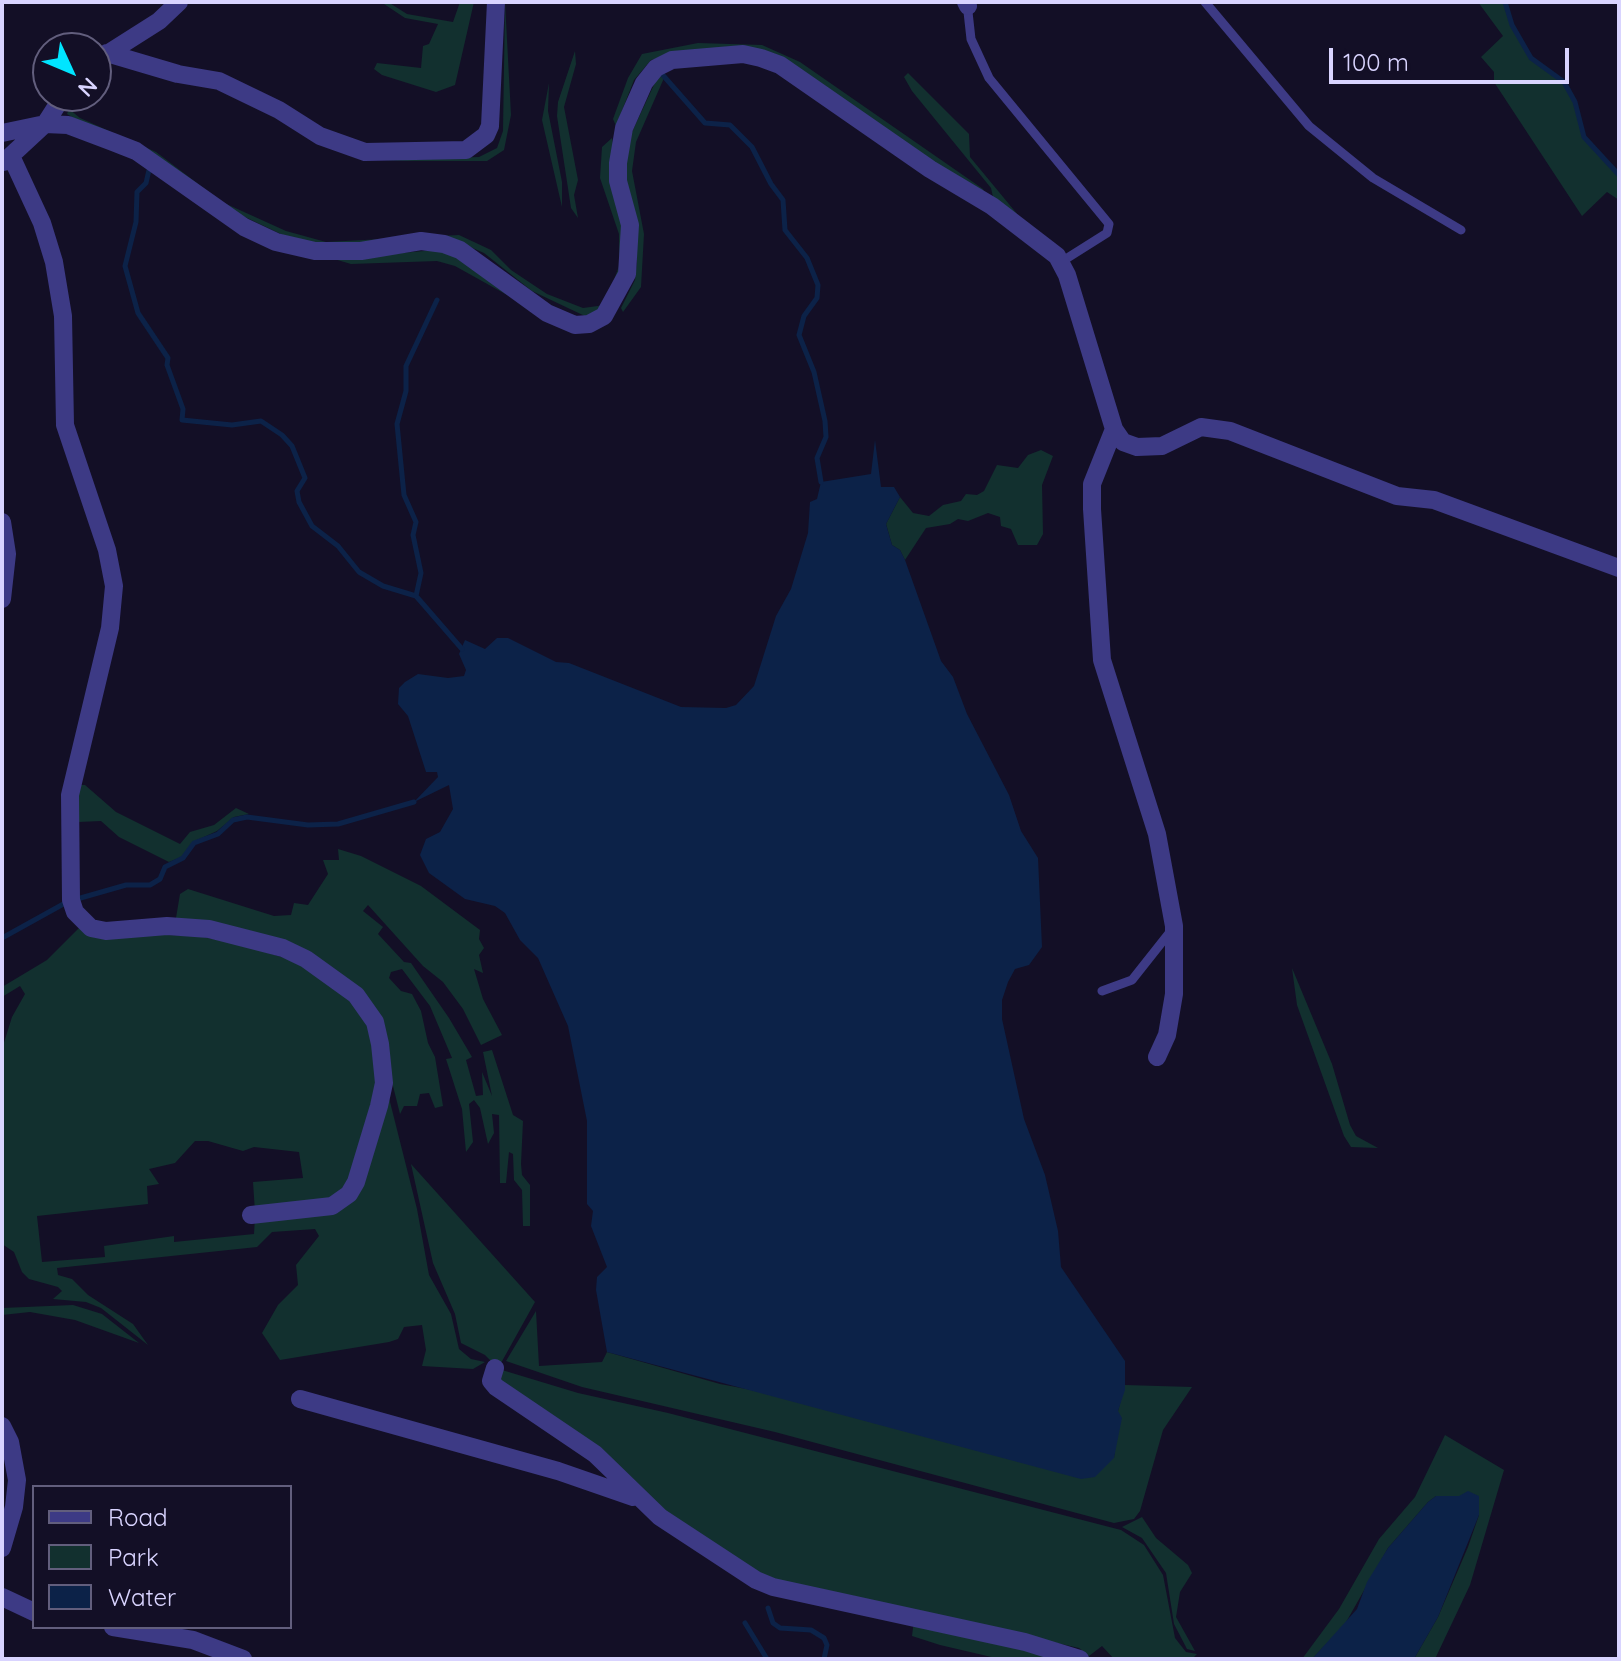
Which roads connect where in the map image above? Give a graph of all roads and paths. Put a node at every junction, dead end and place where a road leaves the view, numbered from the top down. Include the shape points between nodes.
1 (179, 2) edge
2 (496, 2) edge
3 (1205, 2) edge
4 (967, 3) edge
5 (112, 51) edge
6 (112, 59) edge
7 (53, 112) edge
8 (45, 124) junction
9 (2, 133) edge
10 (6, 160) edge
11 (1461, 230) dead end
12 (1061, 262) junction
13 (1114, 429) junction
14 (2, 522) edge
15 (1619, 568) edge
16 (2, 599) edge
17 (1174, 926) junction
18 (1102, 991) dead end
19 (1157, 1057) dead end
20 (251, 1215) dead end
21 (495, 1368) dead end
22 (300, 1399) dead end
23 (2, 1426) edge
24 (639, 1500) junction
25 (2, 1548) edge
26 (2, 1597) edge
27 (32, 1611) edge
28 (125, 1629) edge
29 (243, 1659) edge
30 (1080, 1659) edge

1 - 5 street
2 - 6 street via 490,126 466,150 365,152 320,136 219,81
3 - 11 lane via 1309,126 1373,178
4 - 12 lane via 971,39 989,78 1109,224 1107,233
7 - 8 street
8 - 9 street
8 - 10 street
8 - 12 street via 68,125 136,151 203,201 276,242 315,251 361,251 421,241 444,244 547,313 575,325 589,324 604,316 627,274 630,225 618,163 624,128 644,83 672,60 743,54 780,65 1042,241
10 - 20 street via 42,223 54,262 63,316 65,425 114,586 110,628 70,795 75,912 91,928 106,931 209,929 283,948 356,995 375,1022 384,1083 349,1194 332,1206
12 - 13 street
13 - 15 street via 1123,442 1137,447 1162,446 1201,427 1230,431 1397,496 1434,500
13 - 17 street via 1092,484 1102,660 1157,834
14 - 16 street via 7,554
17 - 18 lane via 1132,980
17 - 19 street via 1174,994
21 - 24 street via 491,1381 496,1387 595,1454
22 - 24 street via 558,1471
23 - 25 street via 17,1480
24 - 30 street via 742,1573 773,1587
26 - 27 street
28 - 29 street via 193,1640

